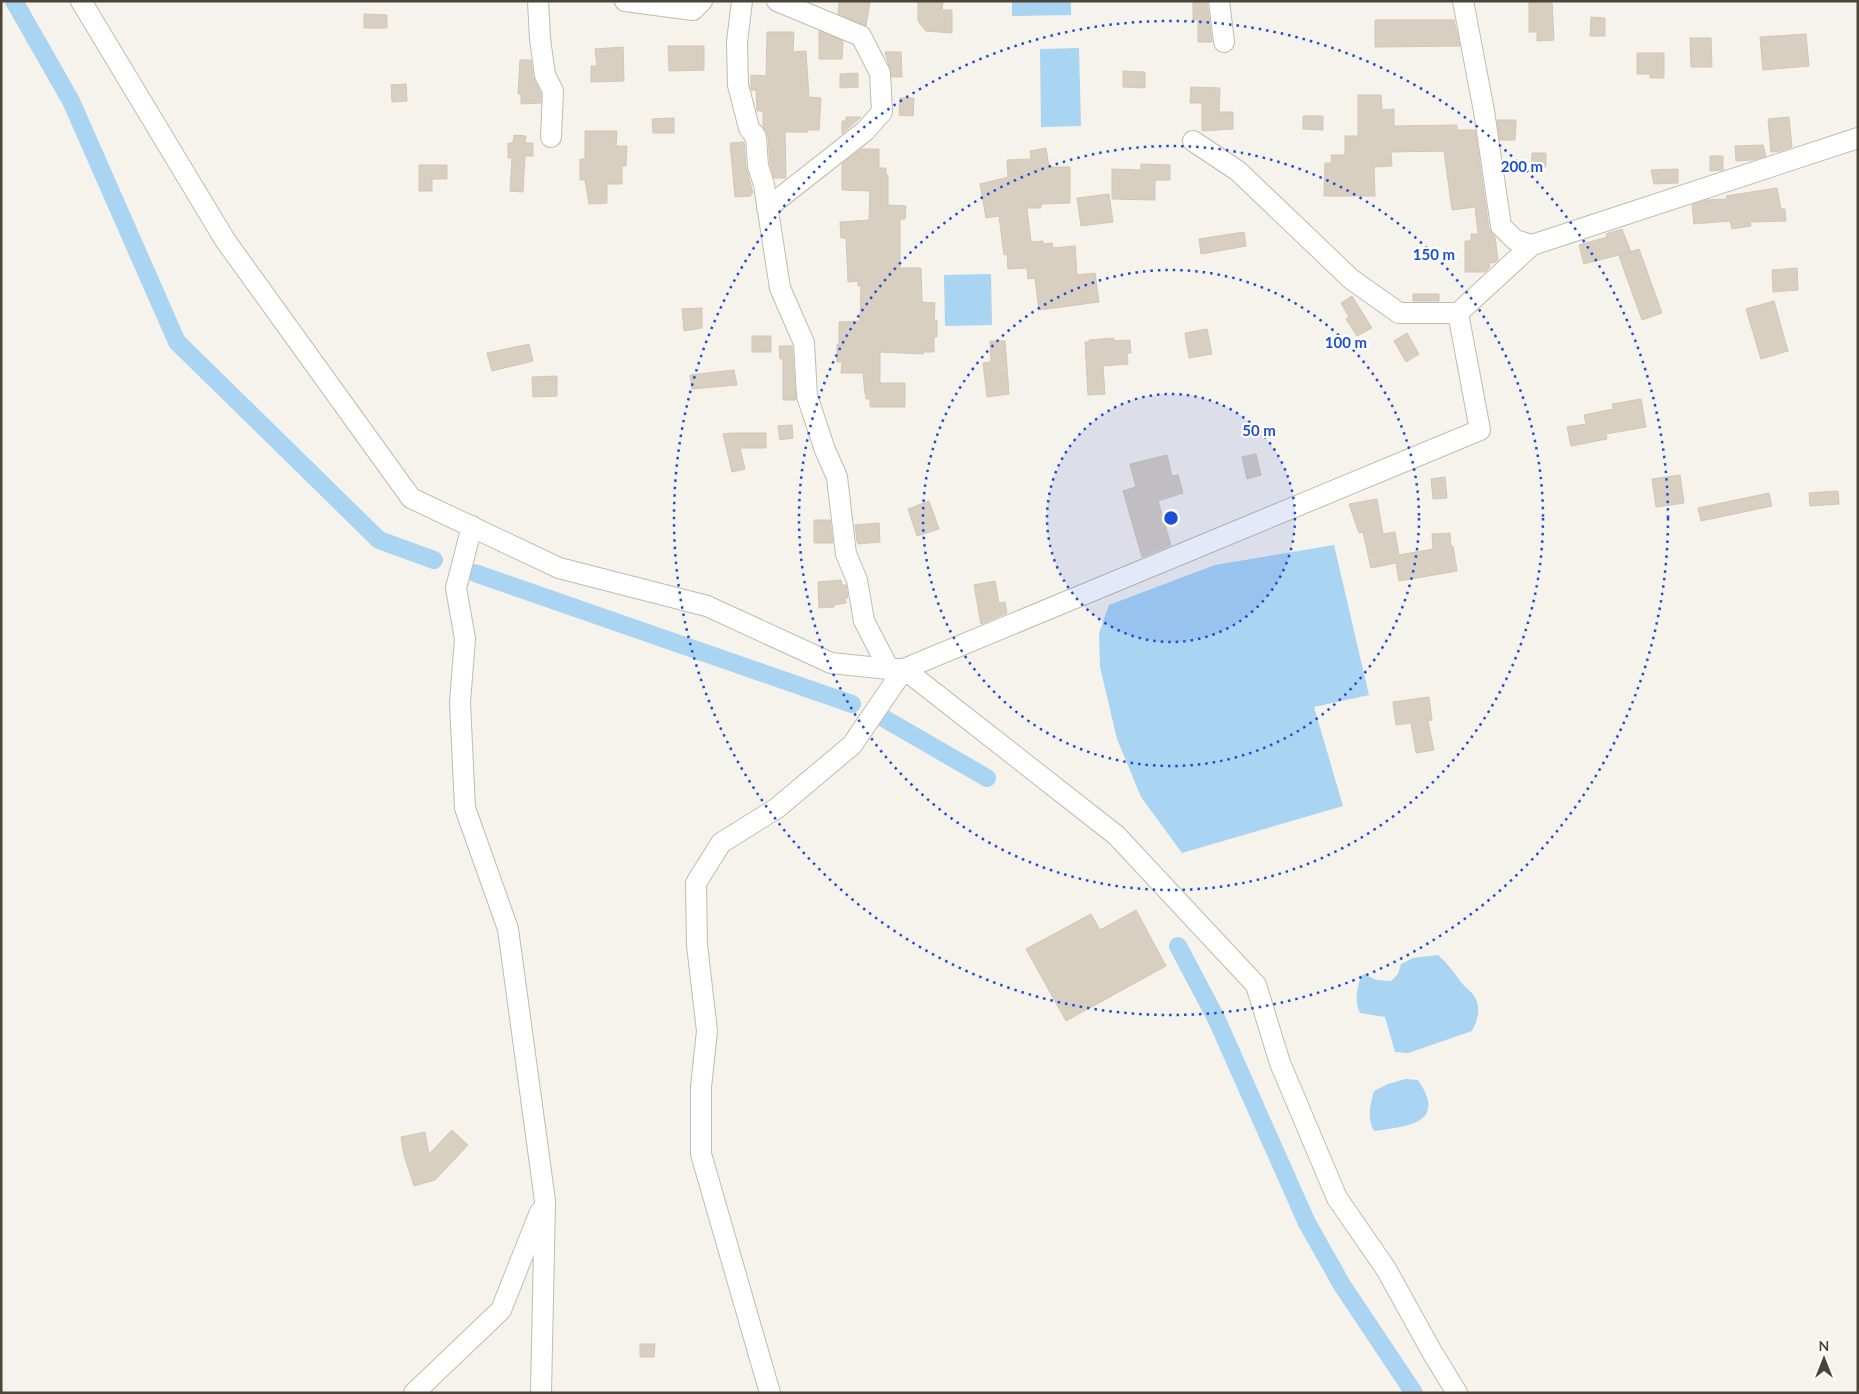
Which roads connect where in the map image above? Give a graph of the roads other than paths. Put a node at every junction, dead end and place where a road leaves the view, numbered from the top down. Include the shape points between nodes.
1 (81, 1) edge
2 (538, 1) edge
3 (625, 1) edge
4 (702, 1) edge
5 (742, 1) edge
6 (777, 1) edge
7 (1219, 1) edge
8 (1463, 1) edge
9 (1224, 42) dead end
10 (551, 137) dead end
11 (1858, 138) edge
12 (1193, 141) dead end
13 (767, 208) junction
14 (1532, 245) junction
15 (1458, 313) junction
16 (472, 526) junction
17 (896, 669) junction
18 (545, 1201) junction
19 (414, 1393) edge
20 (541, 1393) edge
21 (770, 1393) edge
22 (1457, 1393) edge

1 - 16 street via 225,240 411,498
2 - 10 street via 545,74 553,91
3 - 4 street via 693,10
5 - 13 street via 737,42 738,85 750,128 756,137
6 - 13 street via 861,36 880,73 882,112 865,131
7 - 9 street
8 - 14 street via 1501,226 1515,240
11 - 14 street
12 - 15 street via 1238,171 1351,279 1398,313
13 - 17 street via 780,288 804,343 807,396 837,477 846,554 857,580 864,621
14 - 15 street
15 - 17 street via 1480,430
16 - 17 street via 559,568 707,606 831,663
16 - 18 street via 456,588 466,639 460,702 466,808 508,929
17 - 21 street via 852,745 777,808 721,843 696,883 697,945 707,1031 701,1087 701,1154
17 - 22 street via 1116,835 1256,985 1280,1063 1337,1198 1386,1269
18 - 19 street via 501,1310
18 - 20 street

